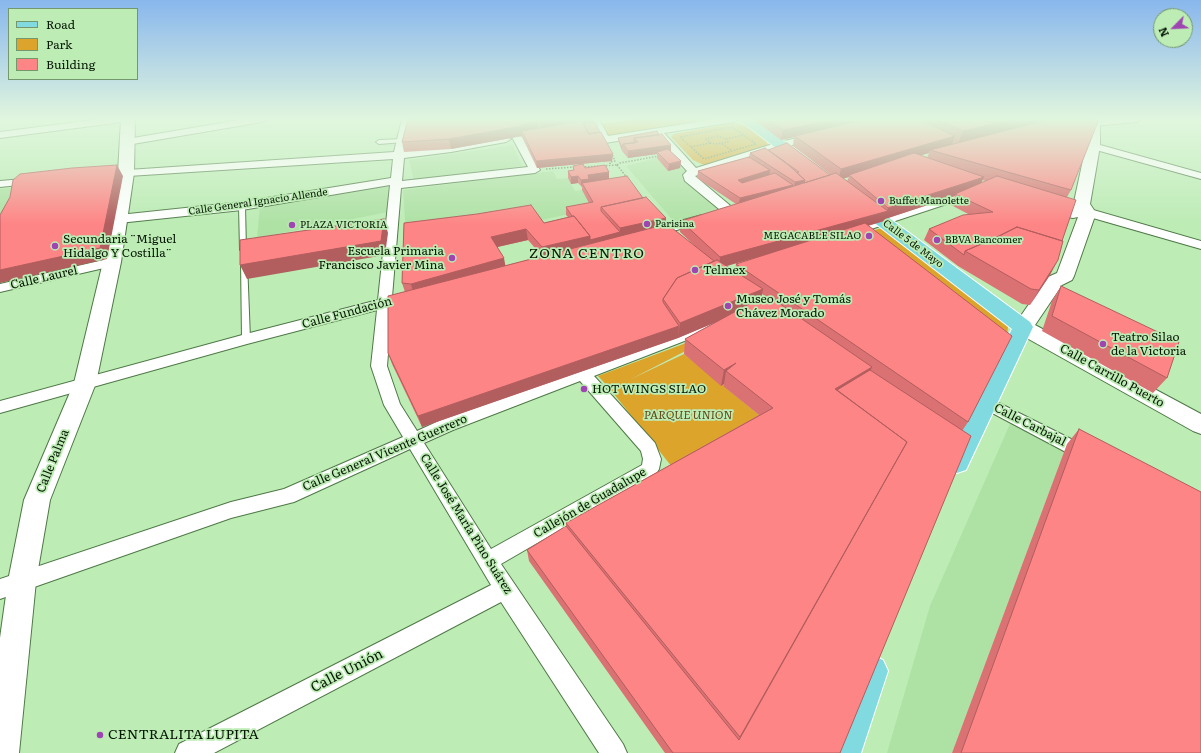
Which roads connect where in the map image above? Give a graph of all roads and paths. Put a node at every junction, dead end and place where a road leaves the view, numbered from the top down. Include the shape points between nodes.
1 (122, 154) edge
2 (332, 154) edge
3 (399, 154) edge
4 (527, 154) edge
5 (613, 154) edge
6 (669, 154) edge
7 (676, 154) edge
8 (698, 154) edge
9 (721, 154) edge
10 (751, 154) edge
11 (792, 154) edge
12 (1091, 154) edge
13 (1122, 154) edge
14 (614, 162) junction
15 (620, 163) junction
16 (610, 164) junction
17 (617, 166) junction
18 (534, 170) junction
19 (814, 170) edge
20 (694, 172) junction
21 (114, 174) junction
22 (1201, 176) edge
23 (47, 180) edge
24 (965, 182) edge
25 (395, 183) junction
26 (0, 184) edge
27 (632, 184) edge
28 (846, 193) edge
29 (242, 206) junction
30 (744, 207) edge
31 (1076, 208) junction
32 (729, 211) junction
33 (119, 219) junction
34 (884, 221) junction
35 (839, 236) edge
36 (634, 237) edge
37 (1201, 245) edge
38 (112, 262) junction
39 (0, 288) edge
40 (421, 293) edge
41 (384, 303) junction
42 (743, 313) edge
43 (1023, 327) junction
44 (246, 339) junction
45 (583, 374) junction
46 (85, 384) junction
47 (987, 404) junction
48 (0, 407) edge
49 (1201, 425) edge
50 (415, 441) junction
51 (1102, 462) edge
52 (949, 484) edge
53 (488, 561) junction
54 (11, 585) edge
55 (505, 589) junction
56 (881, 650) edge
57 (2, 753) edge
58 (188, 753) edge
59 (614, 753) edge
60 (844, 753) edge

1 - 21 street, Calle Palma
2 - 21 street
3 - 25 street, Calle José María Pino Suárez
4 - 18 street
5 - 14 path
6 - 15 path
7 - 20 street
8 - 9 path via 704,159
10 - 20 street
11 - 19 main road
12 - 31 street
13 - 22 street
14 - 15 path
14 - 16 path
15 - 17 path
16 - 17 path
16 - 18 path
17 - 27 path
18 - 25 street, Calle General Ignacio Allende
20 - 32 street via 689,175 689,179
21 - 33 street, Calle Palma
23 - 26 street
24 - 34 street via 981,188
25 - 29 street, Calle General Ignacio Allende
25 - 41 street, Calle José María Pino Suárez
28 - 34 main road, Calle 5 de Mayo
29 - 33 street, Calle General Ignacio Allende
29 - 44 lane
30 - 32 street
31 - 37 street
31 - 43 street via 1065,276 1055,281
32 - 36 street via 674,233
33 - 38 street, Calle Palma
34 - 35 street
34 - 43 main road, Calle 5 de Mayo
38 - 39 street, Calle Laurel
38 - 46 street, Calle Palma
40 - 41 street, Calle Fundación
41 - 44 street, Calle Fundación
41 - 50 street, Calle José María Pino Suárez via 379,366 392,405
42 - 45 street, Calle General Vicente Guerrero
43 - 47 main road
43 - 49 street, Calle Carrillo Puerto
44 - 46 street, Calle Fundación
45 - 50 street, Calle General Vicente Guerrero via 447,425
45 - 53 street, Callejón de Guadalupe via 649,448 652,459 650,469
46 - 48 street, Calle Fundación
46 - 54 street, Calle Palma via 37,500
47 - 51 street, Calle Carbajal
47 - 52 main road via 960,439
50 - 53 street, Calle José María Pino Suárez
50 - 54 street, Calle General Vicente Guerrero via 287,496 231,510
53 - 55 street, Calle José María Pino Suárez
54 - 57 street, Calle Palma
55 - 58 street, Calle Unión
55 - 59 street, Calle José María Pino Suárez
56 - 60 main road

